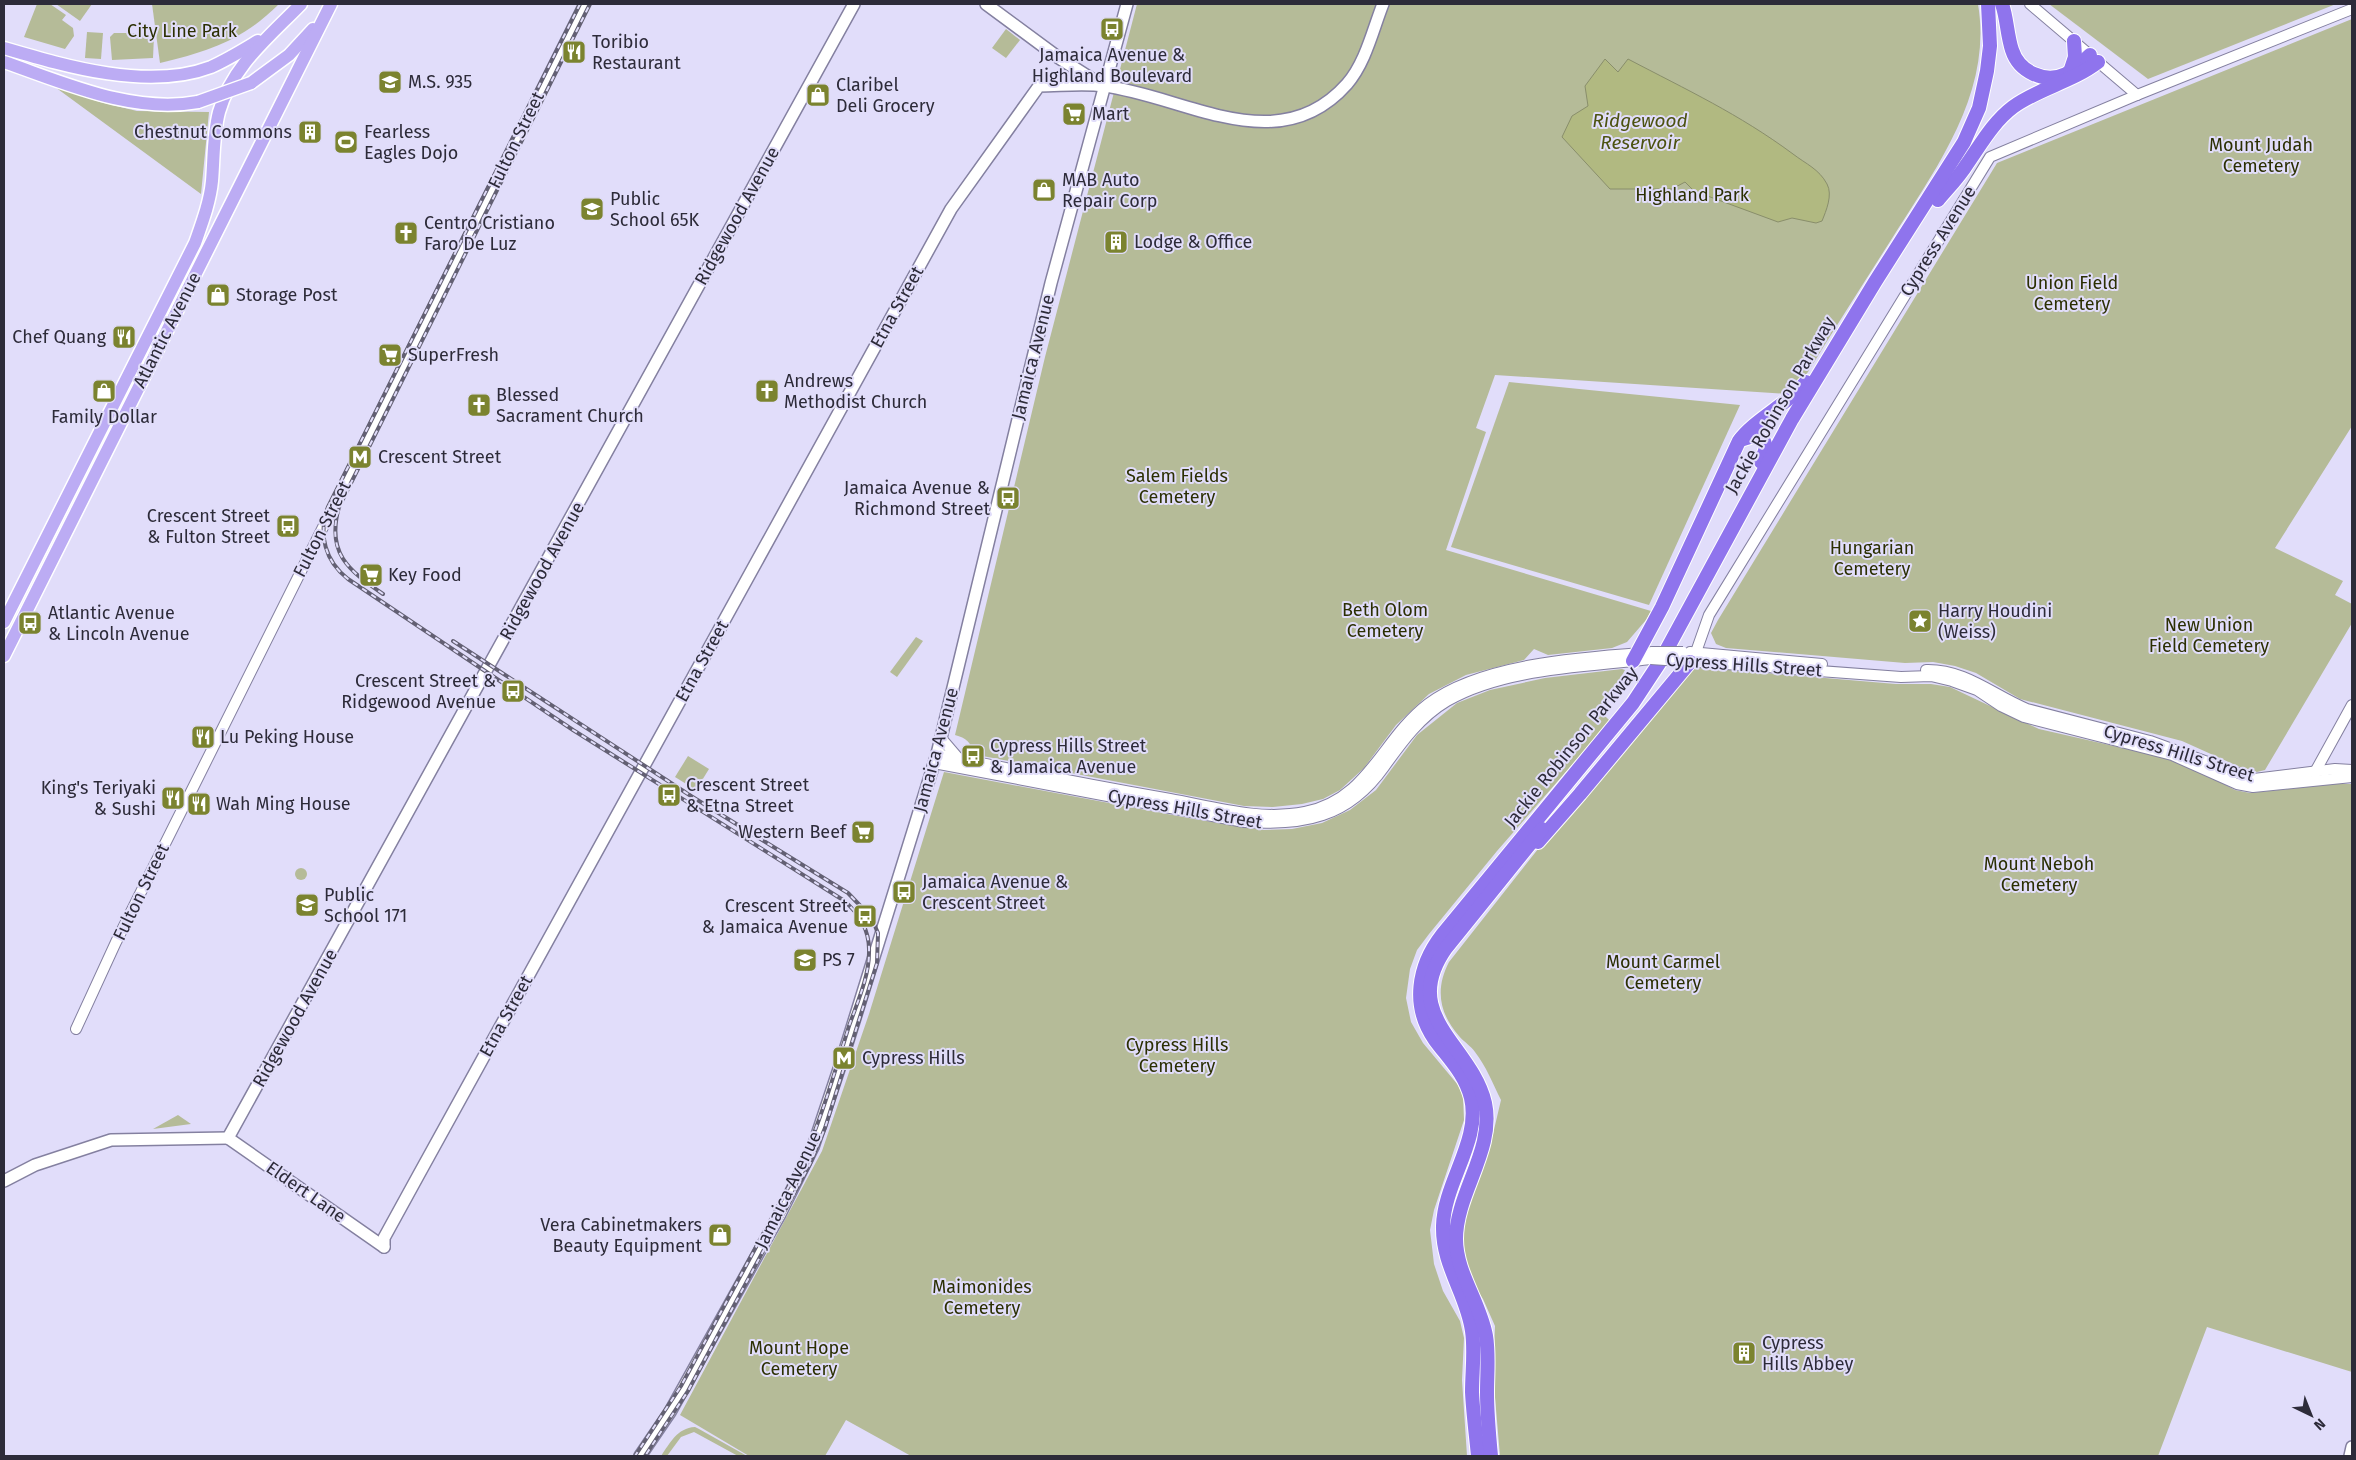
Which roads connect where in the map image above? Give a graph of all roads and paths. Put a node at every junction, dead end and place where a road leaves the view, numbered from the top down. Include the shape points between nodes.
1 (301, 4) edge
2 (584, 4) edge
3 (854, 4) edge
4 (986, 4) edge
5 (1127, 4) edge
6 (1383, 4) edge
7 (1988, 4) edge
8 (1997, 4) edge
9 (2002, 4) edge
10 (2030, 4) edge
11 (330, 5) edge
12 (2352, 9) edge
13 (265, 38) junction
14 (2074, 41) junction
15 (4, 48) edge
16 (2094, 58) junction
17 (4, 62) edge
18 (2070, 72) junction
19 (1104, 86) junction
20 (2137, 95) junction
21 (1938, 200) junction
22 (1841, 336) junction
23 (1740, 440) junction
24 (1744, 506) junction
25 (4, 622) edge
26 (4, 656) edge
27 (1635, 657) junction
28 (1687, 657) junction
29 (1932, 673) junction
30 (2352, 705) edge
31 (941, 738) junction
32 (935, 759) junction
33 (959, 759) junction
34 (2352, 770) edge
35 (2315, 772) junction
36 (2352, 777) edge
37 (1506, 875) junction
38 (76, 1030) dead end
39 (228, 1138) junction
40 (4, 1180) edge
41 (384, 1247) joint
42 (2352, 1447) edge
43 (640, 1456) edge
44 (1478, 1456) edge
45 (1491, 1456) edge
46 (2350, 1456) edge

1 - 13 main road, Atlantic Avenue
2 - 38 street, Fulton Street via 116,942
3 - 39 main road, Ridgewood Avenue
4 - 19 main road
5 - 19 main road, Jamaica Avenue
6 - 19 main road via 1360,64 1348,83 1323,105 1294,118 1266,123 1240,120
7 - 22 highway, Jackie Robinson Parkway via 1989,58 1974,120 1958,153
8 - 21 highway, Jackie Robinson Parkway via 1999,48 1989,104 1972,145
9 - 18 highway via 2012,49 2022,66 2031,73 2049,78
10 - 14 street
11 - 17 main road, bridge via 289,55 251,83 198,102 168,106 138,103
11 - 26 main road, Atlantic Avenue
12 - 20 street, Cypress Avenue
13 - 15 main road via 210,67 177,74 141,76 76,69
13 - 25 main road, Atlantic Avenue via 235,77 220,110 215,130 210,196 194,243
14 - 16 street
14 - 18 highway via 2075,57
16 - 18 highway
16 - 20 street
16 - 21 highway via 2078,75 2029,97 2008,111
19 - 31 main road, Jamaica Avenue via 1051,282
19 - 41 main road, Etna Street via 1039,86 951,209 421,1170 384,1238
20 - 28 street, Cypress Avenue via 1990,157
21 - 37 highway, Jackie Robinson Parkway via 1844,345 1652,693
22 - 23 highway via 1797,393
22 - 24 highway, Jackie Robinson Parkway
23 - 24 highway via 1759,437 1766,448
23 - 27 highway via 1662,607
24 - 44 highway, Jackie Robinson Parkway via 1648,683 1442,934 1424,967 1420,989 1424,1018 1434,1039 1463,1078 1472,1106 1469,1134 1446,1202 1443,1235 1449,1268 1471,1326
27 - 28 street, Cypress Hills Street, bridge
27 - 32 street, Cypress Hills Street via 1544,672 1469,690 1422,720 1399,744 1373,782 1353,800 1313,819 1278,824 1244,822
27 - 33 street, Cypress Hills Street via 1540,664 1489,676 1445,692 1410,720 1366,776 1346,794 1330,804 1305,812 1245,814
28 - 29 street, Cypress Hills Street
28 - 37 highway via 1559,819
29 - 35 street, Cypress Hills Street via 1972,679 2027,709 2150,741 2205,759 2242,776 2254,779
29 - 36 street, Cypress Hills Street via 1977,690 2024,717 2172,755 2245,786
30 - 35 street
31 - 32 main road, Jamaica Avenue
31 - 33 street
32 - 33 street, Cypress Hills Street
32 - 43 main road, Jamaica Avenue via 813,1147 693,1372
34 - 35 street, Cypress Hills Street
37 - 45 highway, Jackie Robinson Parkway via 1441,954 1430,990 1439,1026 1472,1072 1485,1105 1484,1139 1459,1212 1456,1241 1460,1264 1484,1326
39 - 40 main road via 111,1140 35,1165
39 - 41 main road, Eldert Lane
42 - 46 main road

